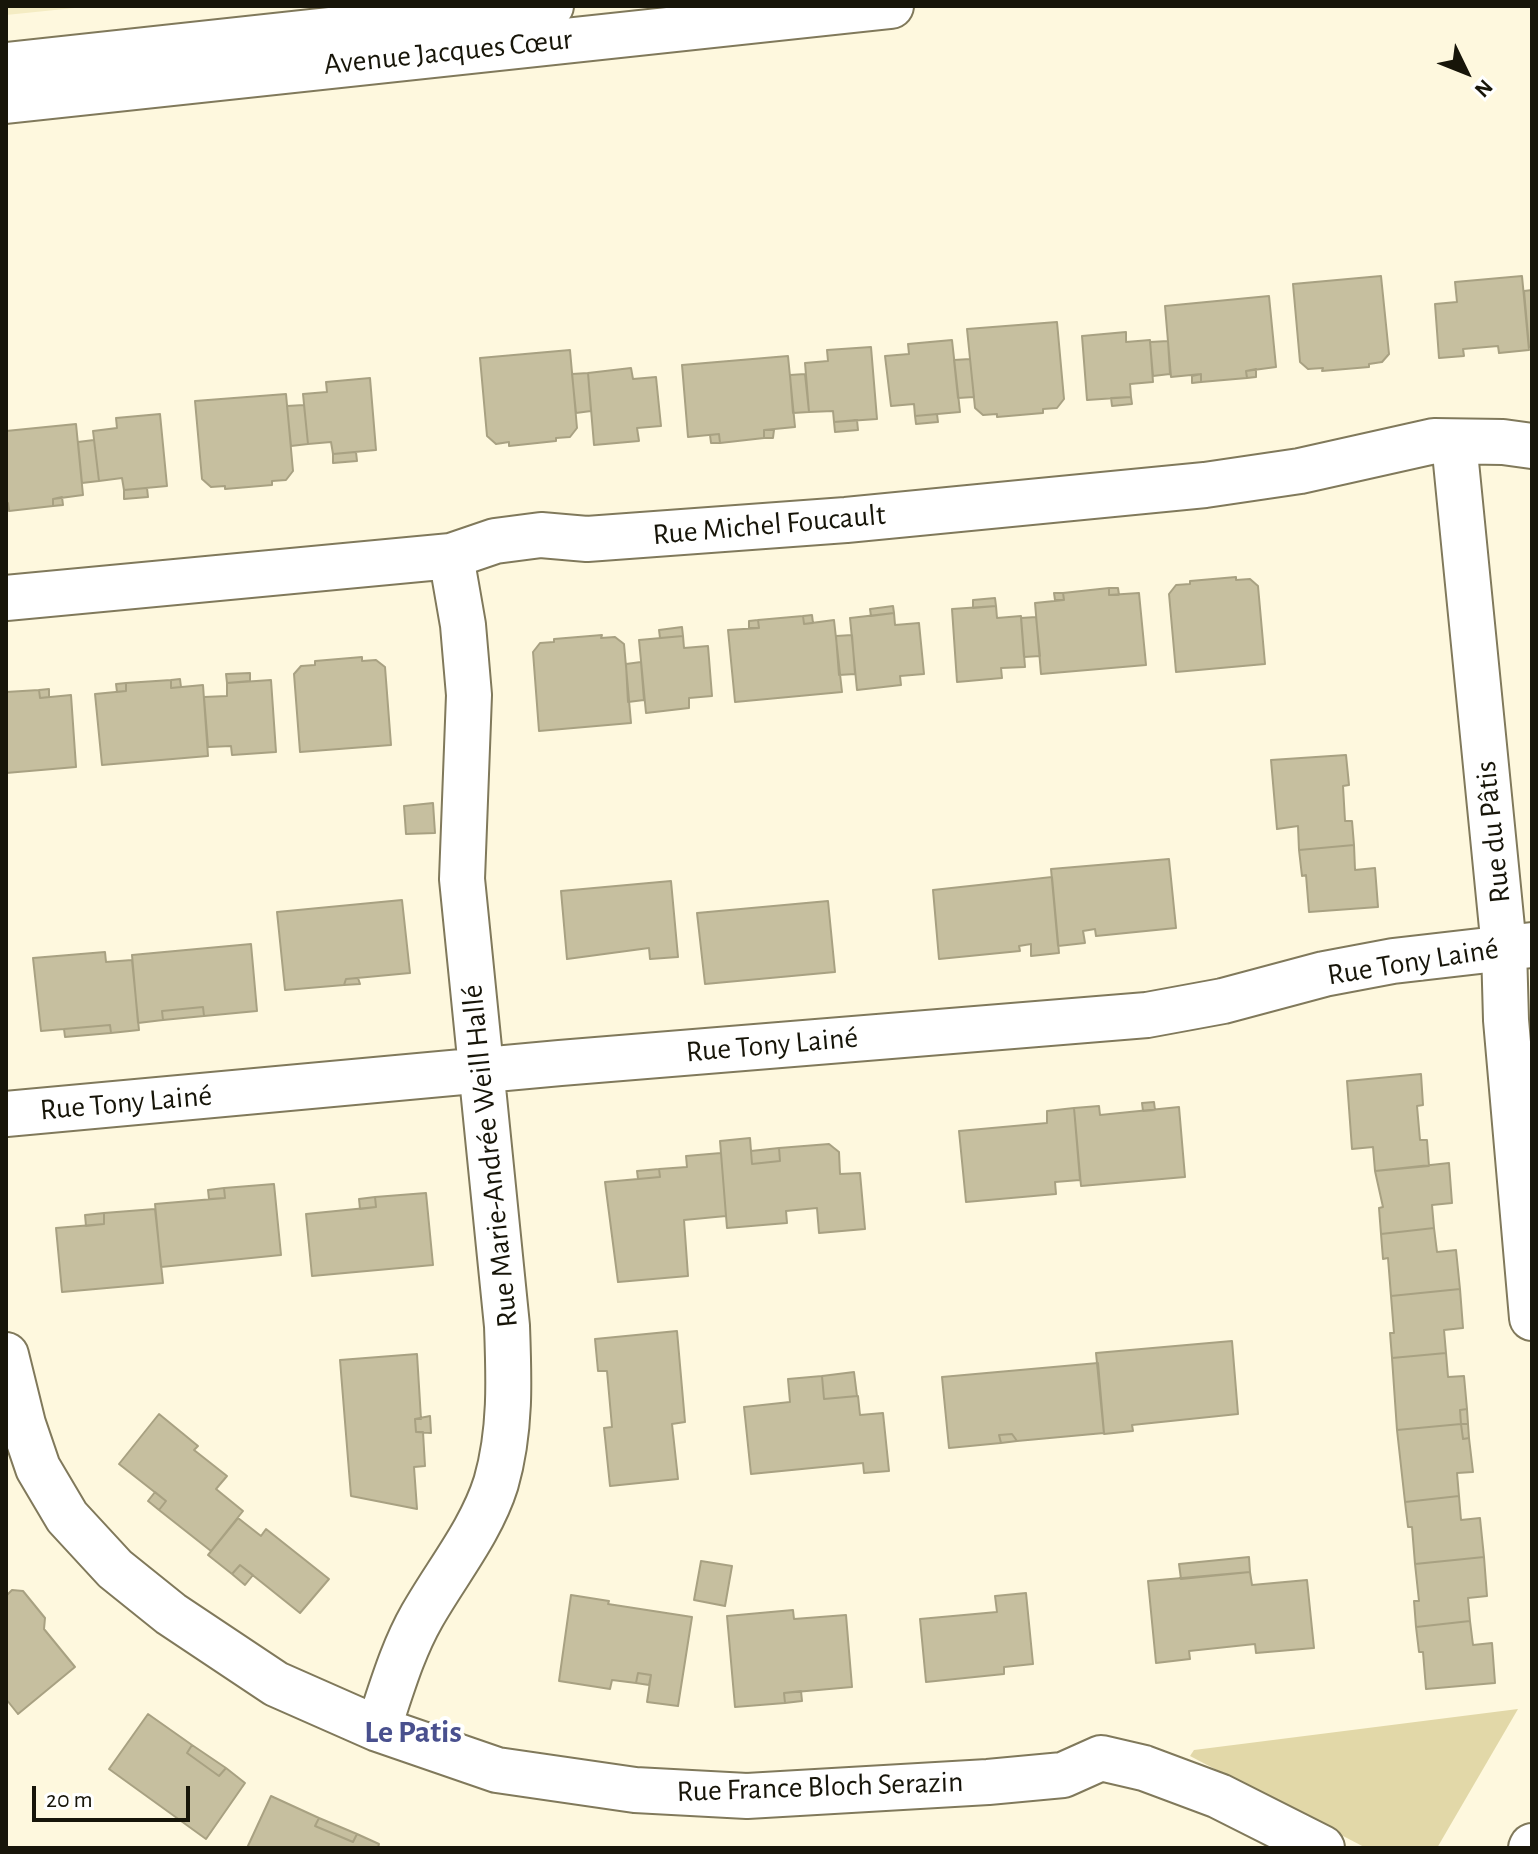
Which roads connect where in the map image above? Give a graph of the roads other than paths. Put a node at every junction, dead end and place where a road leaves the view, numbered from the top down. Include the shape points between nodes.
1 (551, 6) edge
2 (891, 6) edge
3 (6, 65) edge
4 (6, 101) edge
5 (1454, 442) junction
6 (1532, 446) edge
7 (451, 556) junction
8 (6, 598) edge
9 (1518, 946) edge
10 (482, 1070) junction
11 (6, 1114) edge
12 (1532, 1318) edge
13 (6, 1355) edge
14 (378, 1729) junction
15 (1322, 1848) edge

1 - 3 street
2 - 4 street, Avenue Jacques Cœur
5 - 6 street, Rue Michel Foucault
5 - 7 street, Rue Michel Foucault via 1434,441 1300,471 1205,485 815,522 587,539 541,535 495,541
5 - 9 street, Rue du Pâtis
7 - 8 street, Rue Michel Foucault
7 - 10 street, Rue Marie-Andrée Weill Hallé via 469,695 462,879
9 - 10 street, Rue Tony Lainé via 1393,961 1147,1015
9 - 12 street, Rue du Pâtis via 1506,1020
10 - 11 street, Rue Tony Lainé
10 - 14 street, Rue Marie-Andrée Weill Hallé via 507,1326 507,1429 495,1485 465,1547 421,1617
13 - 14 street, Rue France Bloch Serazin via 38,1468 67,1517 115,1569 171,1614 276,1684
14 - 15 street, Rue France Bloch Serazin via 497,1770 635,1790 731,1795 1063,1775 1101,1758 1219,1796

